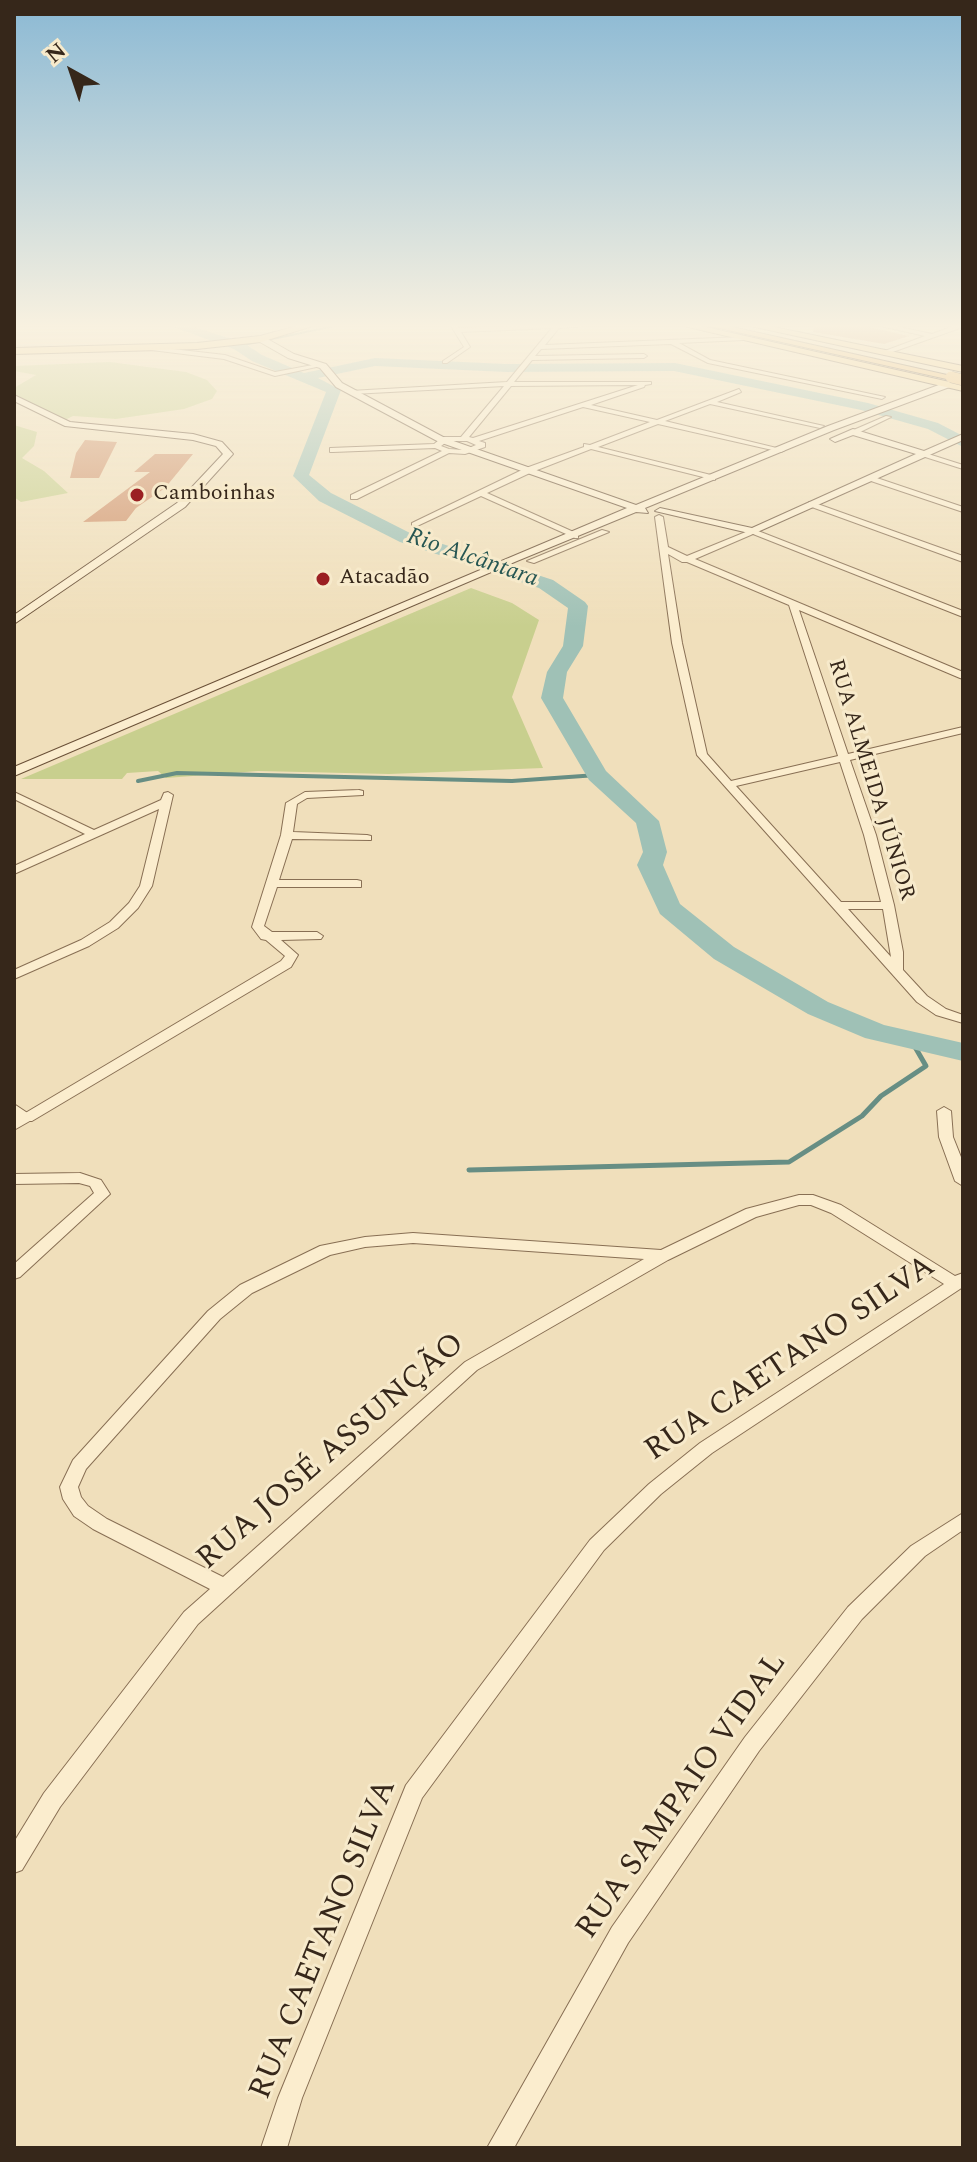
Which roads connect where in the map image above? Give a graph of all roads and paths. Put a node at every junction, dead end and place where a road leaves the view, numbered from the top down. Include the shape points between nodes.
1 (77, 425) edge
2 (408, 425) edge
3 (474, 425) edge
4 (529, 425) edge
5 (644, 425) edge
6 (671, 425) edge
7 (815, 425) edge
8 (841, 425) edge
9 (862, 425) edge
10 (820, 426) dead end
11 (853, 432) junction
12 (464, 438) junction
13 (960, 438) edge
14 (439, 443) junction
15 (474, 445) junction
16 (587, 446) junction
17 (333, 450) dead end
18 (781, 450) junction
19 (448, 451) junction
20 (925, 454) junction
21 (963, 467) edge
22 (529, 470) junction
23 (712, 478) junction
24 (871, 478) junction
25 (730, 482) junction
26 (480, 493) junction
27 (354, 497) dead end
28 (812, 504) junction
29 (638, 510) junction
30 (963, 510) edge
31 (660, 514) junction
32 (415, 525) dead end
33 (753, 531) junction
34 (605, 532) junction
35 (575, 536) junction
36 (664, 549) junction
37 (688, 559) junction
38 (963, 559) edge
39 (531, 561) dead end
40 (667, 567) junction
41 (793, 604) junction
42 (963, 614) edge
43 (14, 620) edge
44 (963, 676) edge
45 (963, 730) edge
46 (847, 757) junction
47 (14, 772) edge
48 (728, 785) junction
49 (359, 793) dead end
50 (14, 795) edge
51 (93, 834) junction
52 (287, 835) junction
53 (367, 838) dead end
54 (14, 870) edge
55 (272, 883) junction
56 (357, 884) dead end
57 (888, 905) junction
58 (838, 906) junction
59 (264, 936) junction
60 (317, 936) dead end
61 (897, 970) junction
62 (14, 975) edge
63 (963, 1019) edge
64 (944, 1111) dead end
65 (18, 1117) edge
66 (14, 1179) edge
67 (963, 1181) edge
68 (662, 1256) junction
69 (14, 1273) edge
70 (958, 1281) edge
71 (963, 1520) edge
72 (224, 1587) junction
73 (14, 1862) edge
74 (274, 2148) edge
75 (500, 2148) edge

1 - 43 main road via 193,437 219,444 228,454 181,505
2 - 14 main road
3 - 12 street
4 - 15 street
5 - 16 street
6 - 18 street
7 - 10 street
8 - 18 main road
9 - 11 street
11 - 20 main road
11 - 25 main road
12 - 14 street
12 - 15 street
13 - 20 main road
14 - 15 main road
14 - 17 street
14 - 19 street
15 - 19 street
15 - 22 main road
16 - 22 street
16 - 23 street
18 - 23 main road
19 - 27 street
20 - 21 street
20 - 24 main road
22 - 26 street
22 - 29 main road
23 - 25 main road
23 - 29 main road
24 - 28 main road
24 - 30 street
25 - 31 main road
26 - 32 street
26 - 35 street
28 - 33 main road
28 - 38 street
29 - 31 main road
29 - 35 main road
31 - 33 main road
31 - 34 main road
31 - 36 street
33 - 37 street
33 - 42 street
34 - 35 main road
34 - 39 street
35 - 47 main road
36 - 37 street
36 - 40 street
37 - 40 street
37 - 41 street
40 - 48 street via 694,728 702,755
41 - 44 street
41 - 46 street, RUA ALMEIDA JÚNIOR
45 - 46 street
46 - 48 street
46 - 57 street, RUA ALMEIDA JÚNIOR
48 - 58 street
49 - 52 street via 294,799
50 - 51 street
51 - 54 street
51 - 62 street via 166,799 146,886 134,905 85,943
52 - 53 street
52 - 55 street
55 - 56 street
55 - 59 street via 258,927
57 - 58 street
57 - 61 street, RUA ALMEIDA JÚNIOR
58 - 61 street
59 - 60 street
59 - 65 street via 292,955 286,964
61 - 63 street via 932,1008
64 - 67 street via 946,1137
66 - 69 street via 80,1178 96,1183 102,1194
68 - 70 street, RUA JOSÉ ASSUNÇÃO via 751,1213 813,1200
68 - 72 street, RUA JOSÉ ASSUNÇÃO via 471,1366
68 - 72 street via 413,1238 326,1250 246,1289 214,1315 79,1465 69,1487 81,1511 100,1524
70 - 74 street, RUA CAETANO SILVA via 706,1448 597,1545 414,1792
71 - 75 street, RUA SAMPAIO VIDAL via 918,1551 855,1613 752,1744 620,1935
72 - 73 street, RUA JOSÉ ASSUNÇÃO via 191,1618 61,1788

